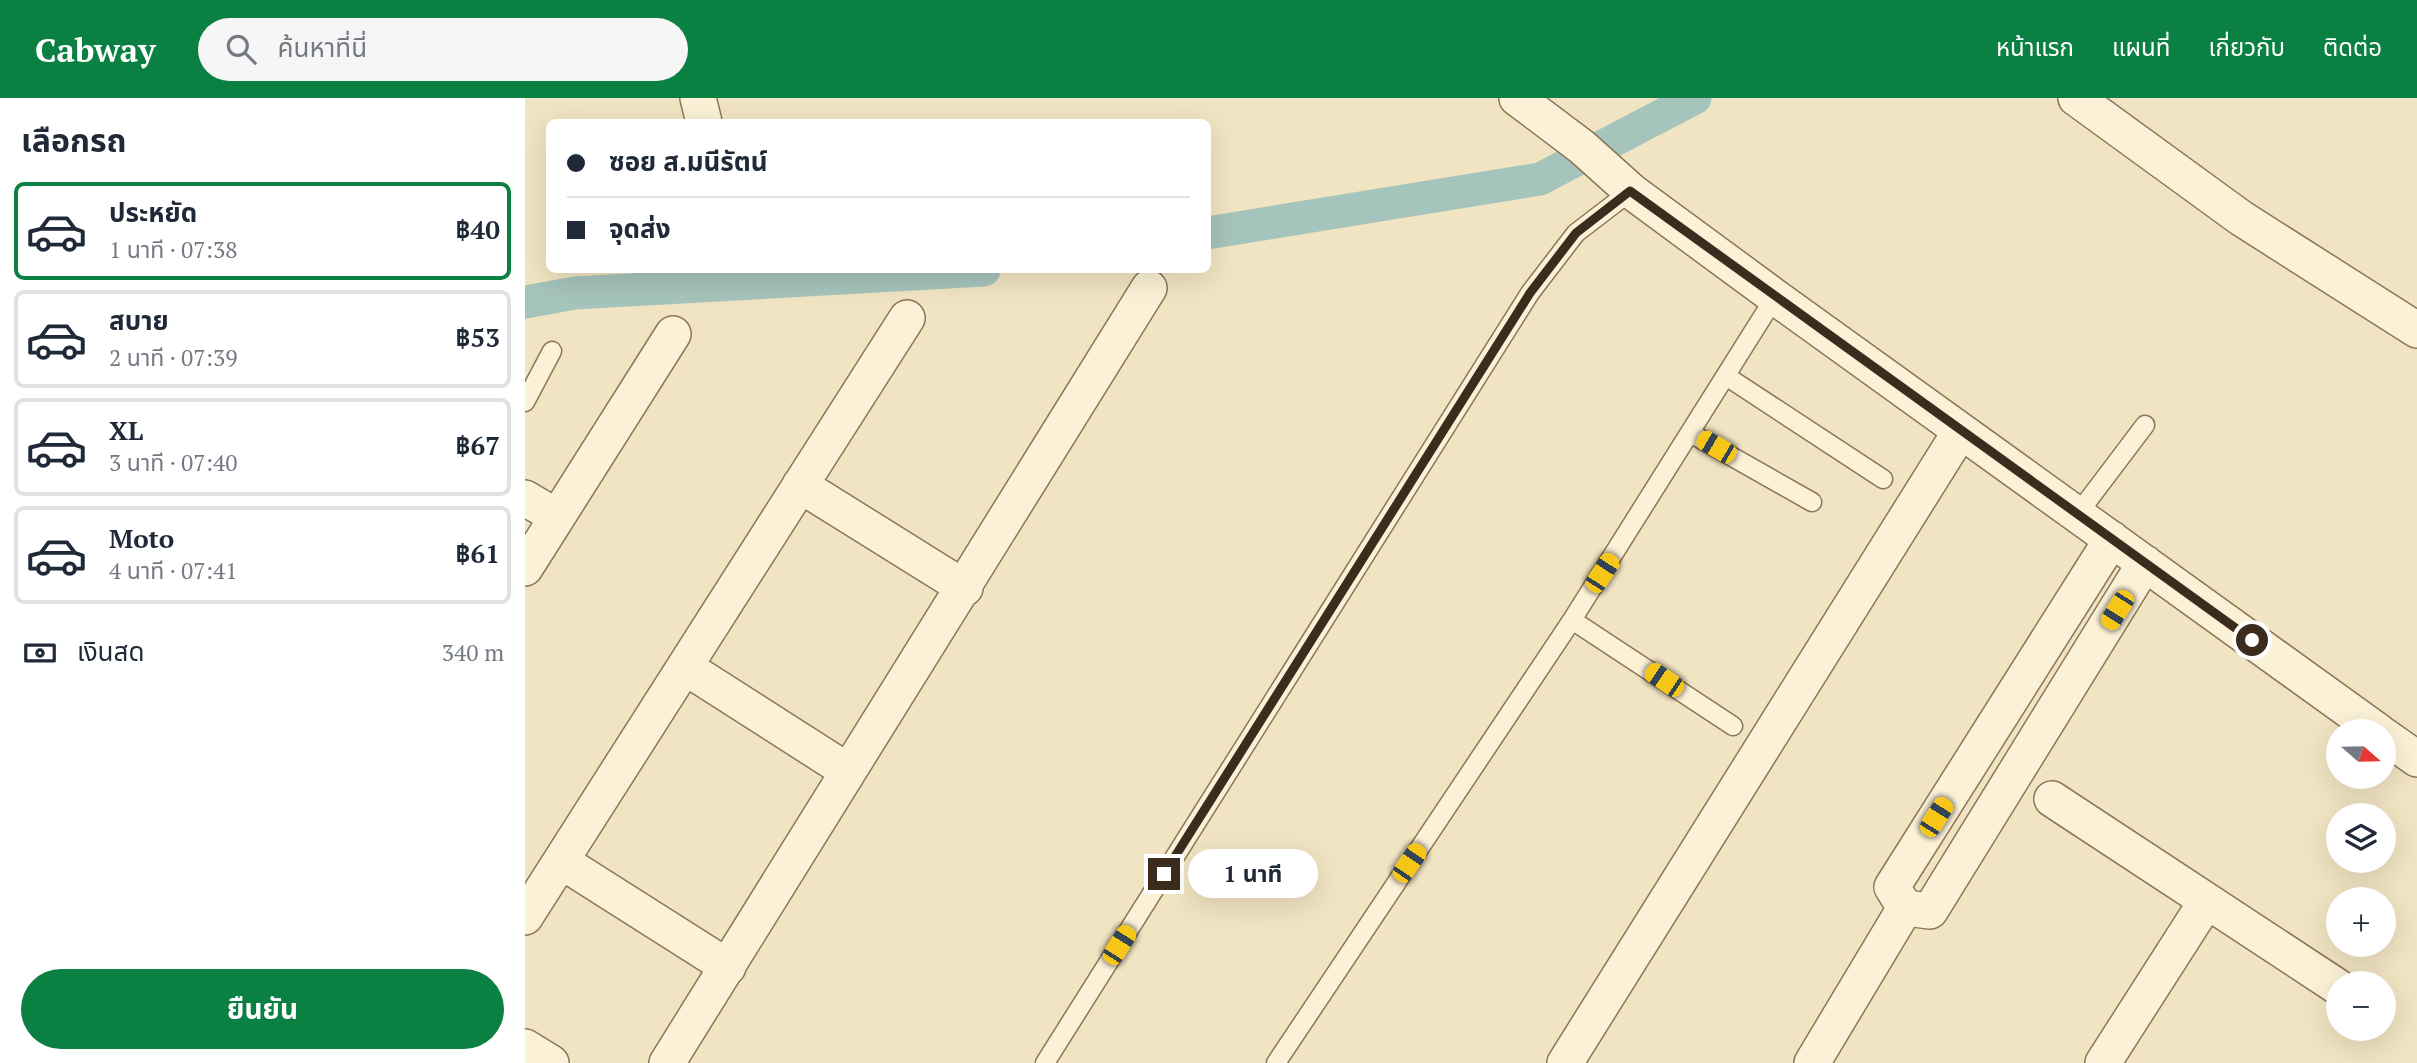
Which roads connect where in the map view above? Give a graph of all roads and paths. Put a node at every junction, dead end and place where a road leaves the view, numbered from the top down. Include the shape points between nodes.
1 (698, 98) edge
2 (1517, 98) edge
3 (2076, 98) edge
4 (703, 119) edge
5 (1630, 190) junction
6 (1149, 288) dead end
7 (1775, 297) junction
8 (907, 318) dead end
9 (2417, 330) edge
10 (673, 334) dead end
11 (552, 351) dead end
12 (1726, 376) junction
13 (525, 402) edge
14 (2145, 425) dead end
15 (1960, 432) junction
16 (1692, 433) junction
17 (1883, 478) dead end
18 (800, 485) junction
19 (525, 498) edge
20 (1812, 502) dead end
21 (2077, 514) junction
22 (557, 517) junction
23 (2112, 539) junction
24 (2145, 563) junction
25 (525, 568) edge
26 (965, 587) junction
27 (1572, 620) junction
28 (685, 667) junction
29 (2361, 719) edge
30 (1734, 726) dead end
31 (2396, 744) edge
32 (2417, 759) edge
33 (846, 771) junction
34 (2052, 799) dead end
35 (561, 861) junction
36 (2206, 902) junction
37 (1905, 908) junction
38 (525, 918) edge
39 (728, 967) junction
40 (2326, 978) edge
41 (525, 1047) edge
42 (551, 1063) edge
43 (667, 1063) edge
44 (1045, 1063) edge
45 (1276, 1063) edge
46 (1565, 1063) edge
47 (1812, 1063) edge
48 (2103, 1063) edge

1 - 4 street
2 - 5 street
3 - 9 street via 2241,218
5 - 7 street
5 - 44 lane via 1576,233 1530,293
6 - 26 street
7 - 12 lane
7 - 15 street
8 - 18 street
10 - 22 street
11 - 13 lane
12 - 16 lane
12 - 17 lane
14 - 21 lane
15 - 21 street
15 - 46 street
16 - 20 lane
16 - 27 lane
18 - 26 street
18 - 28 street
19 - 22 street
21 - 23 street
22 - 25 street
23 - 24 street
23 - 37 street via 1892,887
24 - 29 street
24 - 37 street via 1930,911
26 - 33 street
27 - 30 lane
27 - 45 lane
28 - 33 street
28 - 35 street
31 - 32 street
33 - 39 street
34 - 36 street
35 - 38 street
35 - 39 street
36 - 40 street
36 - 48 street
37 - 47 street
39 - 43 street
41 - 42 street

